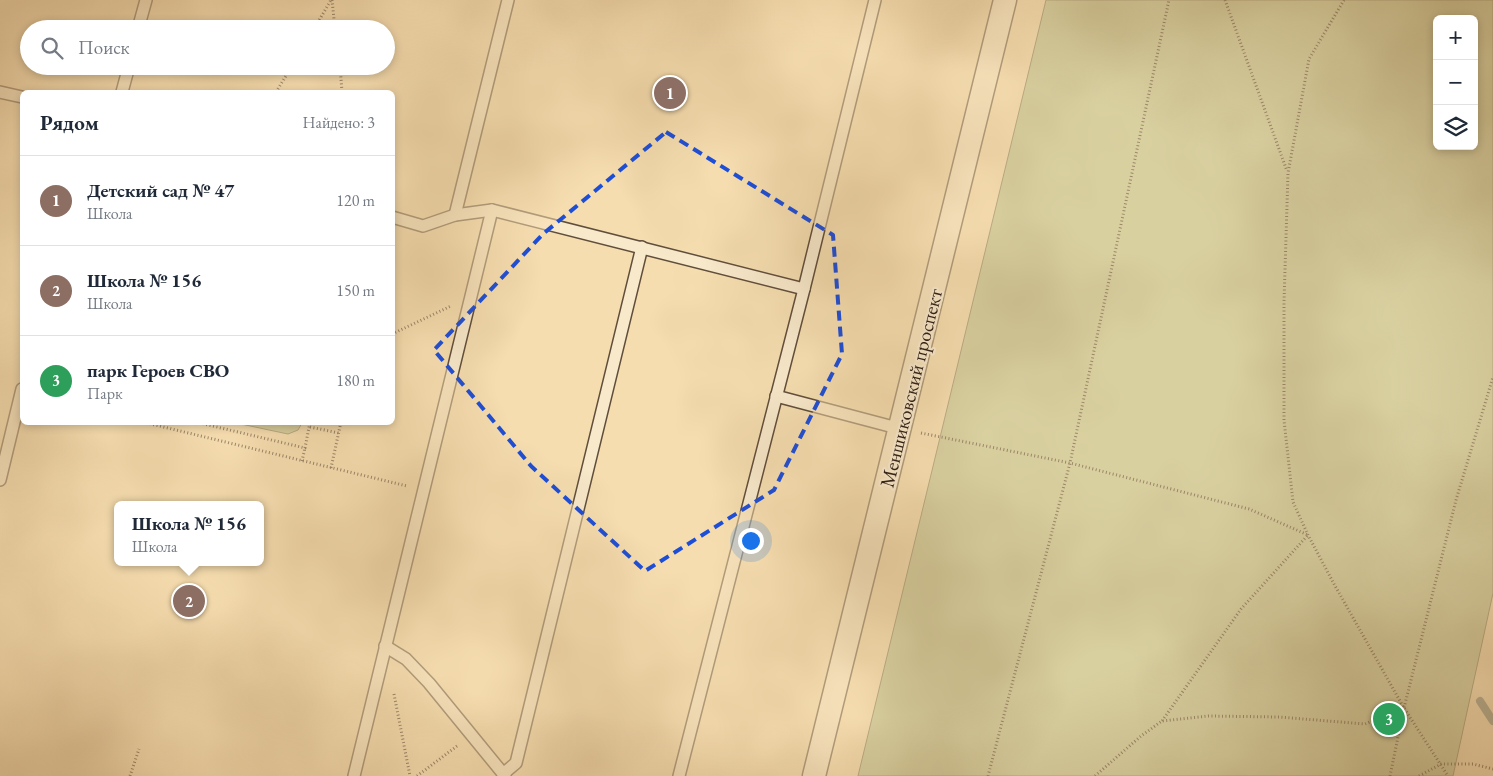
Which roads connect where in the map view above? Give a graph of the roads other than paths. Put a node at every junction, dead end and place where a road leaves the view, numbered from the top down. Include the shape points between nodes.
1 (146, 0) edge
2 (508, 0) edge
3 (875, 0) edge
4 (1005, 0) edge
5 (140, 20) edge
6 (127, 75) edge
7 (123, 90) edge
8 (0, 92) edge
9 (20, 97) edge
10 (492, 210) junction
11 (454, 215) junction
12 (395, 218) edge
13 (642, 247) junction
14 (804, 289) junction
15 (776, 396) junction
16 (20, 397) edge
17 (901, 429) junction
18 (0, 480) edge
19 (385, 646) junction
20 (504, 775) edge
21 (354, 776) edge
22 (679, 776) edge
23 (814, 776) edge

1 - 5 lane
2 - 11 lane
3 - 14 lane
4 - 17 street, Меншиковский проспект
6 - 7 lane
8 - 9 lane
10 - 11 lane
10 - 13 lane
10 - 19 lane
11 - 12 lane via 423,226
13 - 14 lane
13 - 20 lane via 516,763
14 - 15 lane
15 - 17 lane
15 - 22 lane
16 - 18 lane
17 - 23 street, Меншиковский проспект
19 - 20 lane via 406,659 429,683
19 - 21 lane

